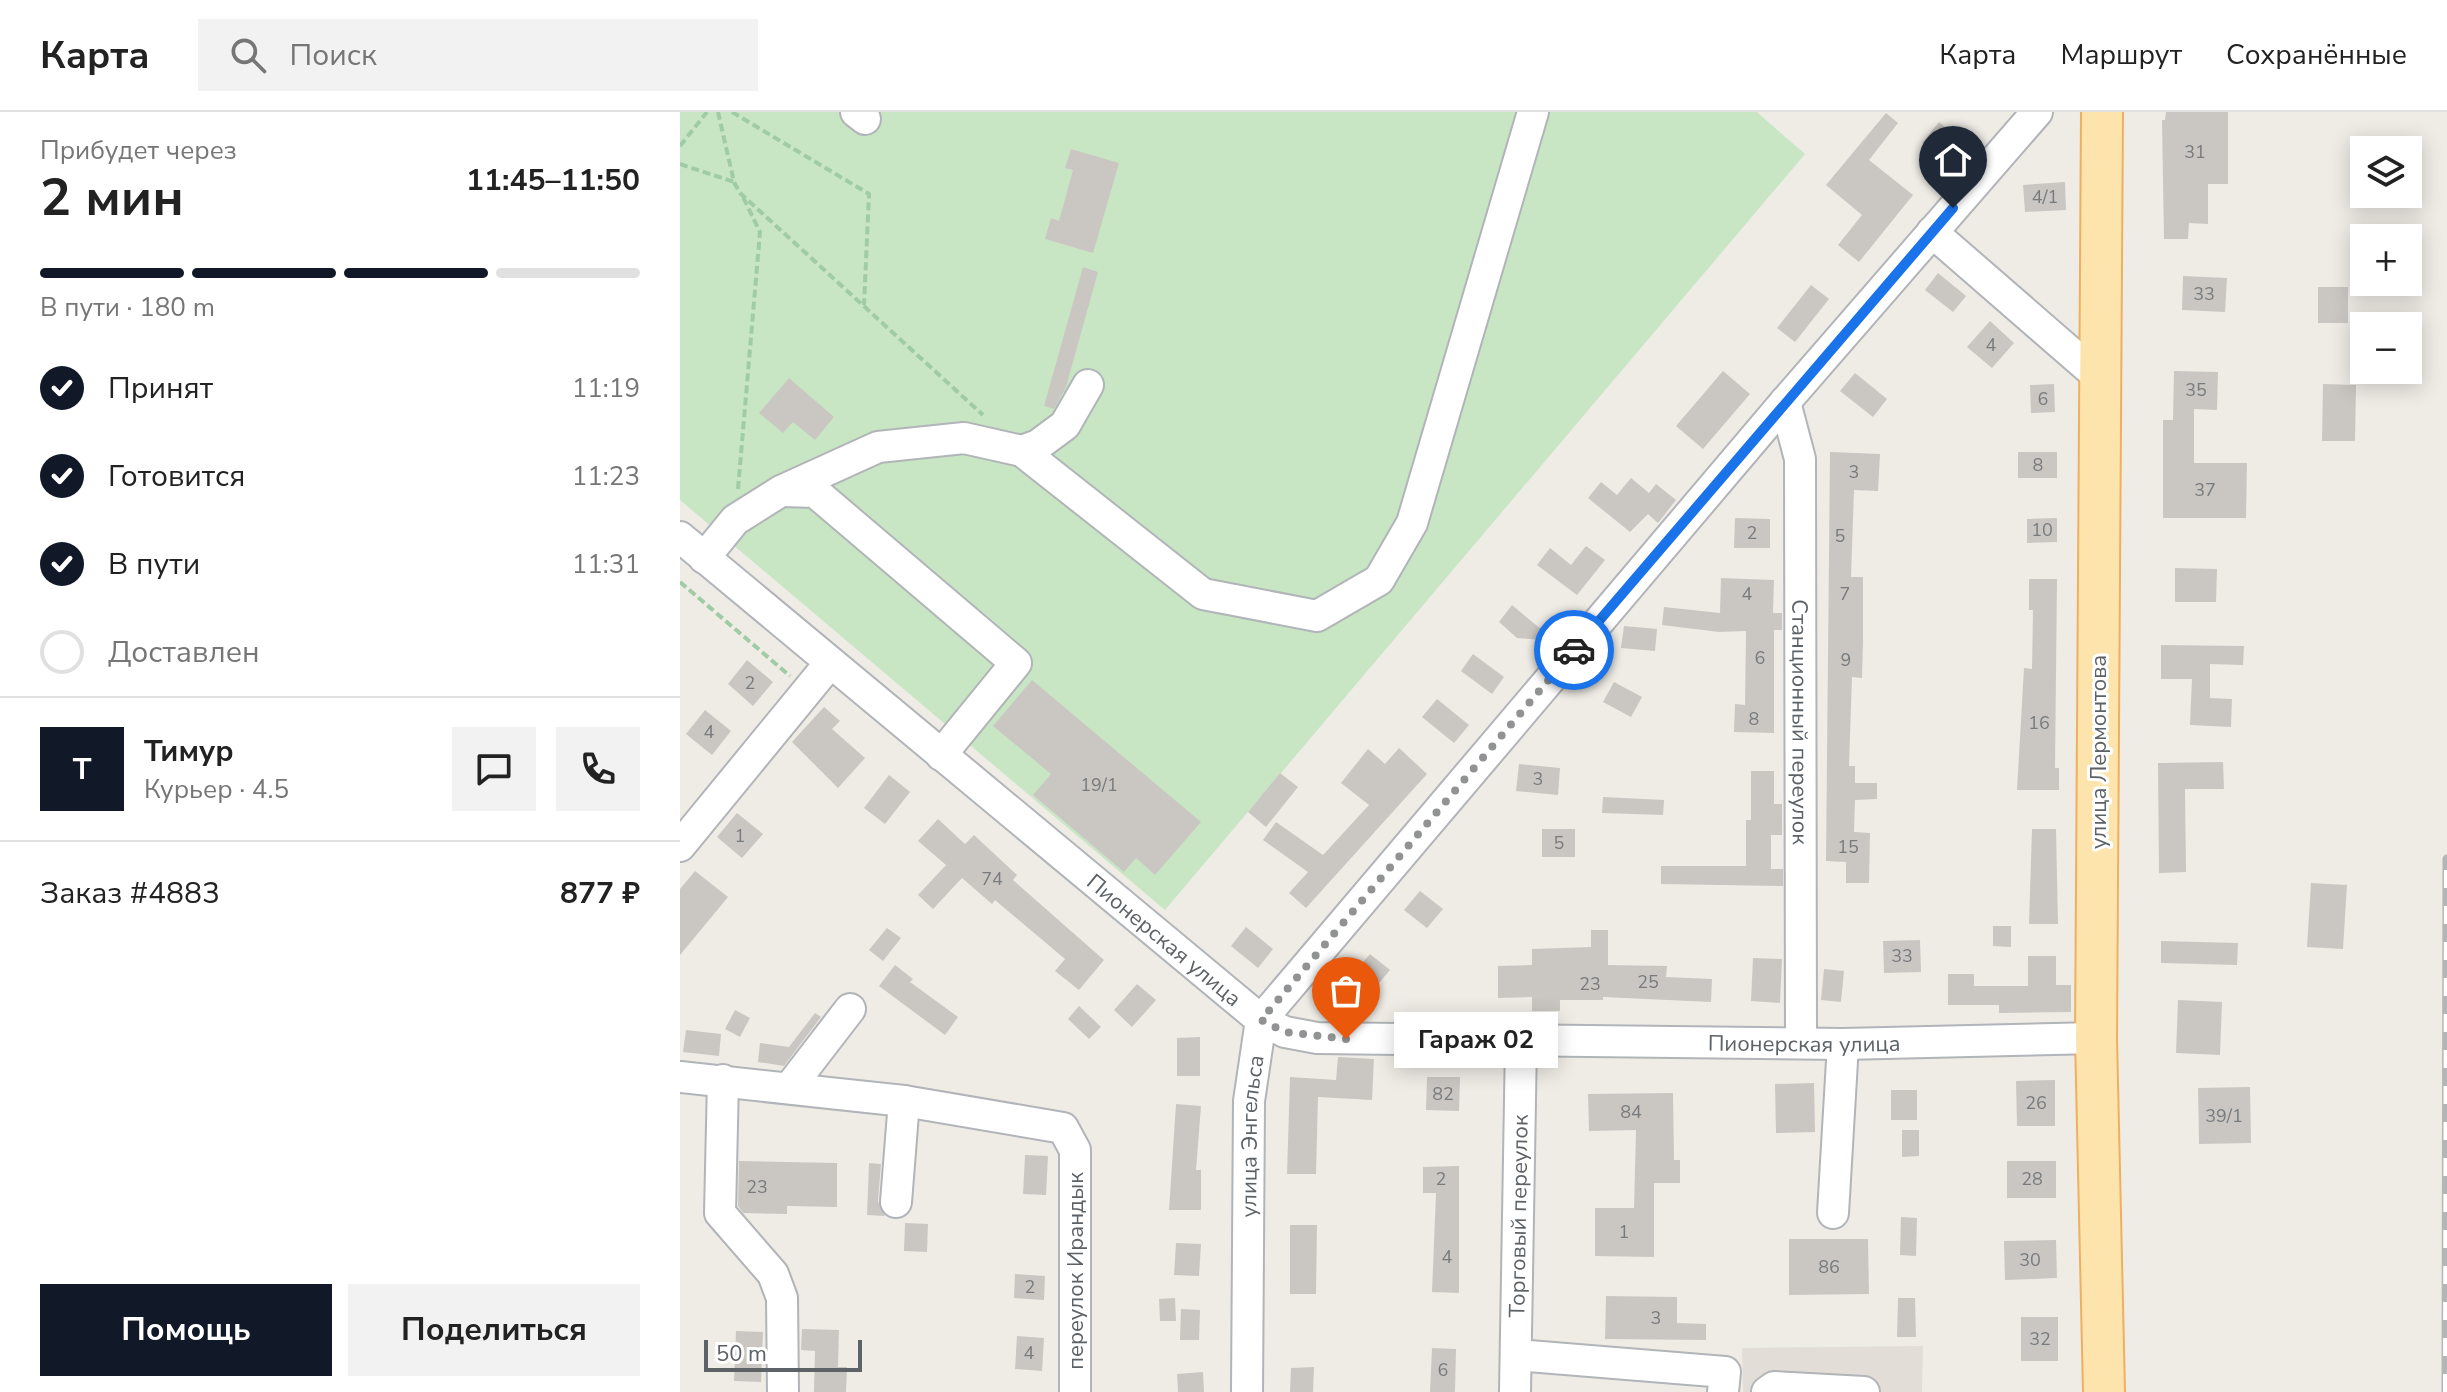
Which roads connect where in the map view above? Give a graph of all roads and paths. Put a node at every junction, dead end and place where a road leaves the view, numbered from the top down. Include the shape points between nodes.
1 (707, 112) edge
2 (718, 112) edge
3 (732, 112) edge
4 (1533, 112) edge
5 (2037, 112) edge
6 (2102, 112) edge
7 (680, 146) edge
8 (680, 164) edge
9 (734, 182) junction
10 (740, 193) junction
11 (1932, 232) junction
12 (864, 305) junction
13 (2100, 378) junction
14 (1088, 385) dead end
15 (1785, 402) junction
16 (988, 420) dead end
17 (1022, 451) junction
18 (781, 491) junction
19 (735, 520) junction
20 (680, 537) edge
21 (704, 558) junction
22 (680, 582) edge
23 (830, 663) junction
24 (807, 691) junction
25 (941, 755) junction
26 (680, 846) edge
27 (850, 1009) dead end
28 (1261, 1020) junction
29 (2096, 1038) junction
30 (1521, 1041) junction
31 (1801, 1043) junction
32 (1843, 1044) junction
33 (680, 1077) edge
34 (723, 1080) junction
35 (790, 1087) junction
36 (904, 1101) junction
37 (896, 1202) dead end
38 (1833, 1213) dead end
39 (1516, 1355) junction
40 (783, 1392) edge
41 (1075, 1392) edge
42 (1247, 1392) edge
43 (1515, 1392) edge
44 (1723, 1392) edge
45 (1767, 1392) edge
46 (1864, 1392) edge
47 (2104, 1392) edge

1 - 7 path
2 - 9 path
3 - 12 path via 869,194
4 - 17 street via 1412,523 1379,580 1317,616 1203,594
5 - 11 street
6 - 13 main road, улица Лермонтова
8 - 9 path
9 - 10 path
10 - 12 path
10 - 19 path via 760,232
11 - 13 street
11 - 15 street
12 - 16 path
13 - 29 main road, улица Лермонтова
14 - 17 street via 1065,425
15 - 28 street
15 - 31 street, Станционный переулок via 1800,459
17 - 18 street via 964,438 878,447
18 - 19 street
18 - 25 street via 815,492 1016,663
19 - 21 street
20 - 21 street, Пионерская улица
21 - 23 street, Пионерская улица
22 - 24 path
23 - 24 street
23 - 25 street, Пионерская улица
24 - 26 street
25 - 28 street, Пионерская улица
27 - 35 street
28 - 30 street, Пионерская улица via 1285,1032 1317,1038
28 - 42 street, улица Энгельса via 1249,1101
29 - 32 street, Пионерская улица
29 - 47 main road, улица Лермонтова
30 - 31 street, Пионерская улица
30 - 39 street, Торговый переулок
31 - 32 street, Пионерская улица
32 - 38 street
33 - 34 street
34 - 35 street
34 - 40 street via 720,1213 773,1274 782,1298
35 - 36 street
36 - 37 street
36 - 41 street, переулок Ирандык via 1063,1128 1075,1150
39 - 43 street, Торговый переулок
39 - 44 street via 1725,1372
45 - 46 street via 1774,1387

